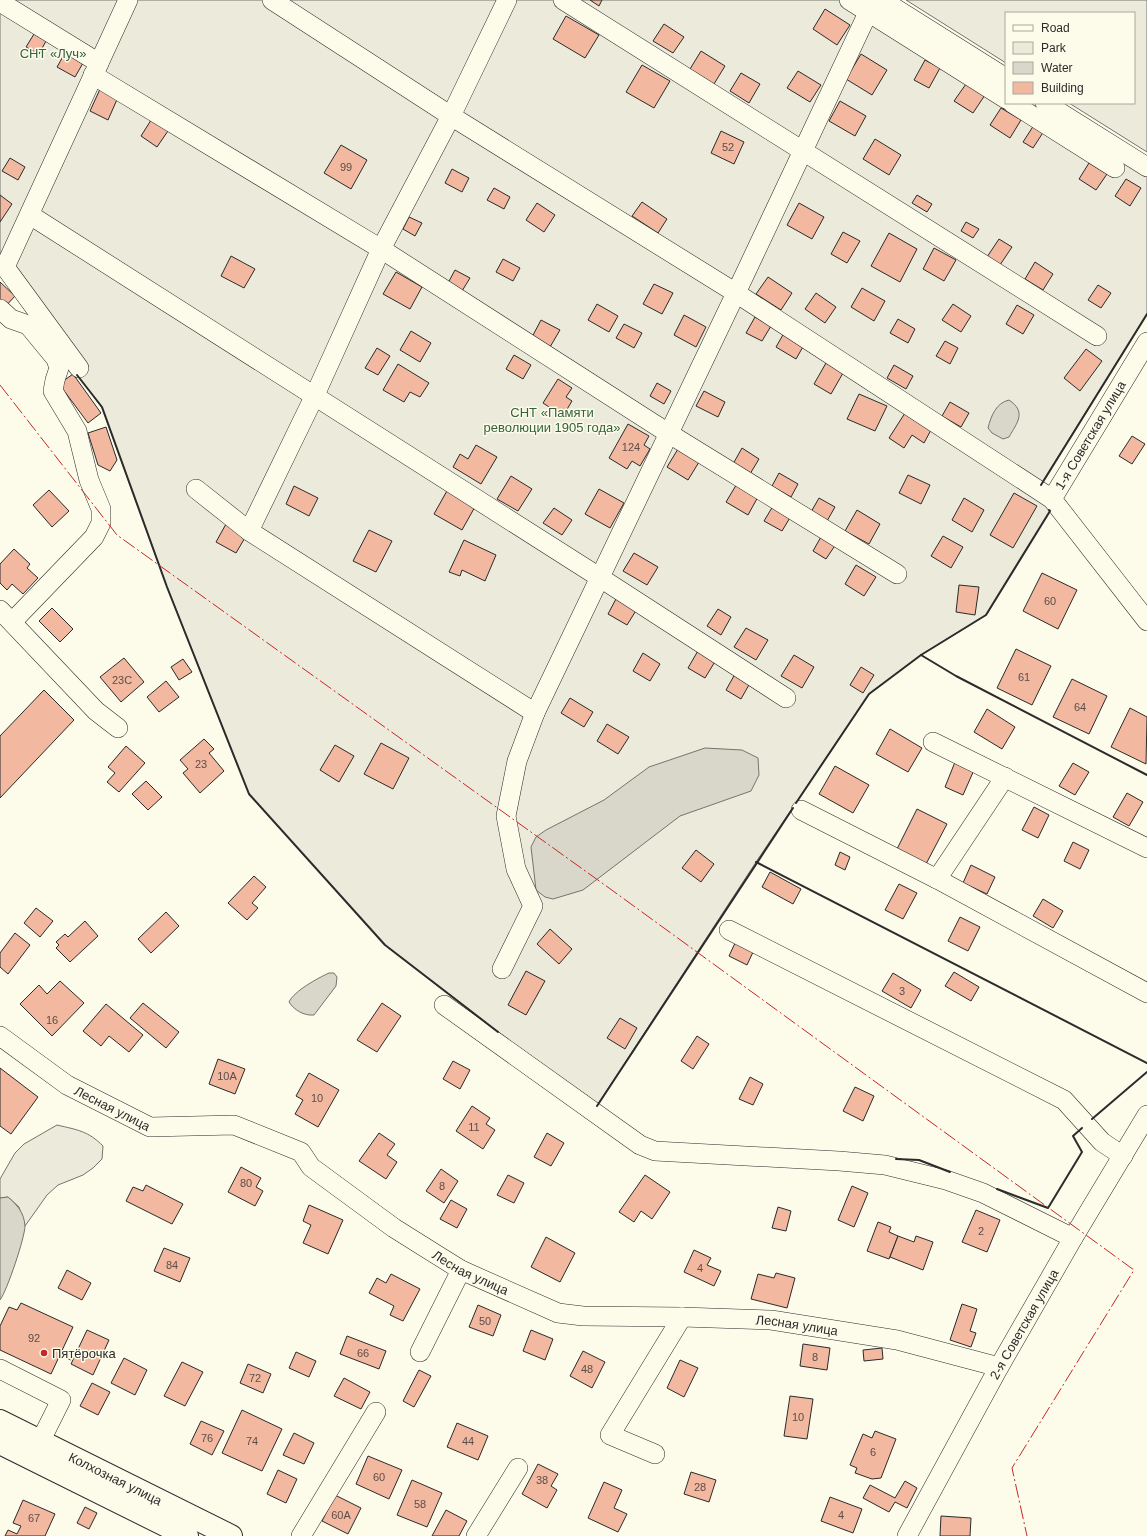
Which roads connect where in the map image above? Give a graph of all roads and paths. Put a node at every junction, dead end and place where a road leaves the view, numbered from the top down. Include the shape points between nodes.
1 (128, 0) edge
2 (272, 0) edge
3 (507, 0) edge
4 (563, 0) edge
5 (848, 0) edge
6 (0, 2) edge
7 (875, 4) edge
8 (96, 69) junction
9 (1005, 77) edge
10 (1005, 98) edge
11 (1014, 104) edge
12 (1048, 104) edge
13 (451, 116) junction
14 (803, 152) junction
15 (1147, 167) edge
16 (1115, 168) dead end
17 (30, 215) junction
18 (381, 250) junction
19 (736, 293) junction
20 (0, 309) edge
21 (1098, 336) dead end
22 (1147, 342) edge
23 (79, 368) dead end
24 (315, 395) junction
25 (668, 433) junction
26 (196, 489) dead end
27 (1052, 499) junction
28 (249, 531) junction
29 (897, 574) dead end
30 (599, 577) junction
31 (6, 616) edge
32 (1147, 621) edge
33 (786, 698) dead end
34 (535, 713) junction
35 (118, 728) dead end
36 (933, 742) dead end
37 (1005, 777) junction
38 (801, 810) dead end
39 (1147, 848) edge
40 (937, 879) junction
41 (729, 930) dead end
42 (502, 968) dead end
43 (1147, 993) edge
44 (444, 1005) dead end
45 (0, 1036) edge
46 (1147, 1115) edge
47 (1122, 1156) junction
48 (1073, 1238) junction
49 (461, 1270) junction
50 (682, 1317) junction
51 (420, 1352) dead end
52 (999, 1367) junction
53 (0, 1369) edge
54 (376, 1412) dead end
55 (0, 1421) edge
56 (40, 1442) junction
57 (0, 1443) edge
58 (655, 1454) dead end
59 (518, 1468) dead end
60 (187, 1536) edge
61 (231, 1536) edge
62 (301, 1536) edge
63 (476, 1536) edge
64 (907, 1536) edge

1 - 8 street
2 - 13 street
3 - 13 street
4 - 14 street
5 - 7 street
6 - 8 street
7 - 9 street
7 - 10 street
7 - 14 street
8 - 17 street
8 - 18 street
11 - 16 street
12 - 15 street
13 - 18 street
13 - 19 street
14 - 19 street
14 - 21 street
17 - 23 street via 5,267
17 - 24 street
18 - 24 street
18 - 25 street
19 - 25 street
19 - 27 street
20 - 31 street via 11,319 28,325 56,358 60,368 54,391 77,431 89,480 101,510 101,523 94,537
22 - 27 street, 1-я Советская улица
24 - 28 street
24 - 30 street
25 - 29 street
25 - 30 street
26 - 28 street
27 - 32 street, 1-я Советская улица
28 - 34 street
30 - 33 street
30 - 34 street
31 - 35 street via 96,711
34 - 42 street via 517,761 506,816 516,869 533,906
36 - 37 street
37 - 39 street
37 - 40 street
38 - 40 street
40 - 43 street
41 - 47 street via 1064,1100 1102,1142
44 - 48 street via 640,1145 655,1151 839,1160 884,1165 946,1180 983,1193
45 - 49 street, Лесная улица via 67,1085 150,1127 234,1125 301,1152 311,1167 387,1223
46 - 47 street, 2-я Советская улица
47 - 48 street, 2-я Советская улица
48 - 52 street, 2-я Советская улица
49 - 50 street, Лесная улица via 558,1313 583,1316
49 - 51 street
50 - 52 street, Лесная улица via 771,1320 896,1340
50 - 58 street via 610,1435
52 - 64 street, 2-я Советская улица
53 - 56 street via 61,1400
54 - 62 street
55 - 56 main road, Колхозная улица
56 - 61 main road, Колхозная улица
57 - 60 main road, Колхозная улица
59 - 63 street

